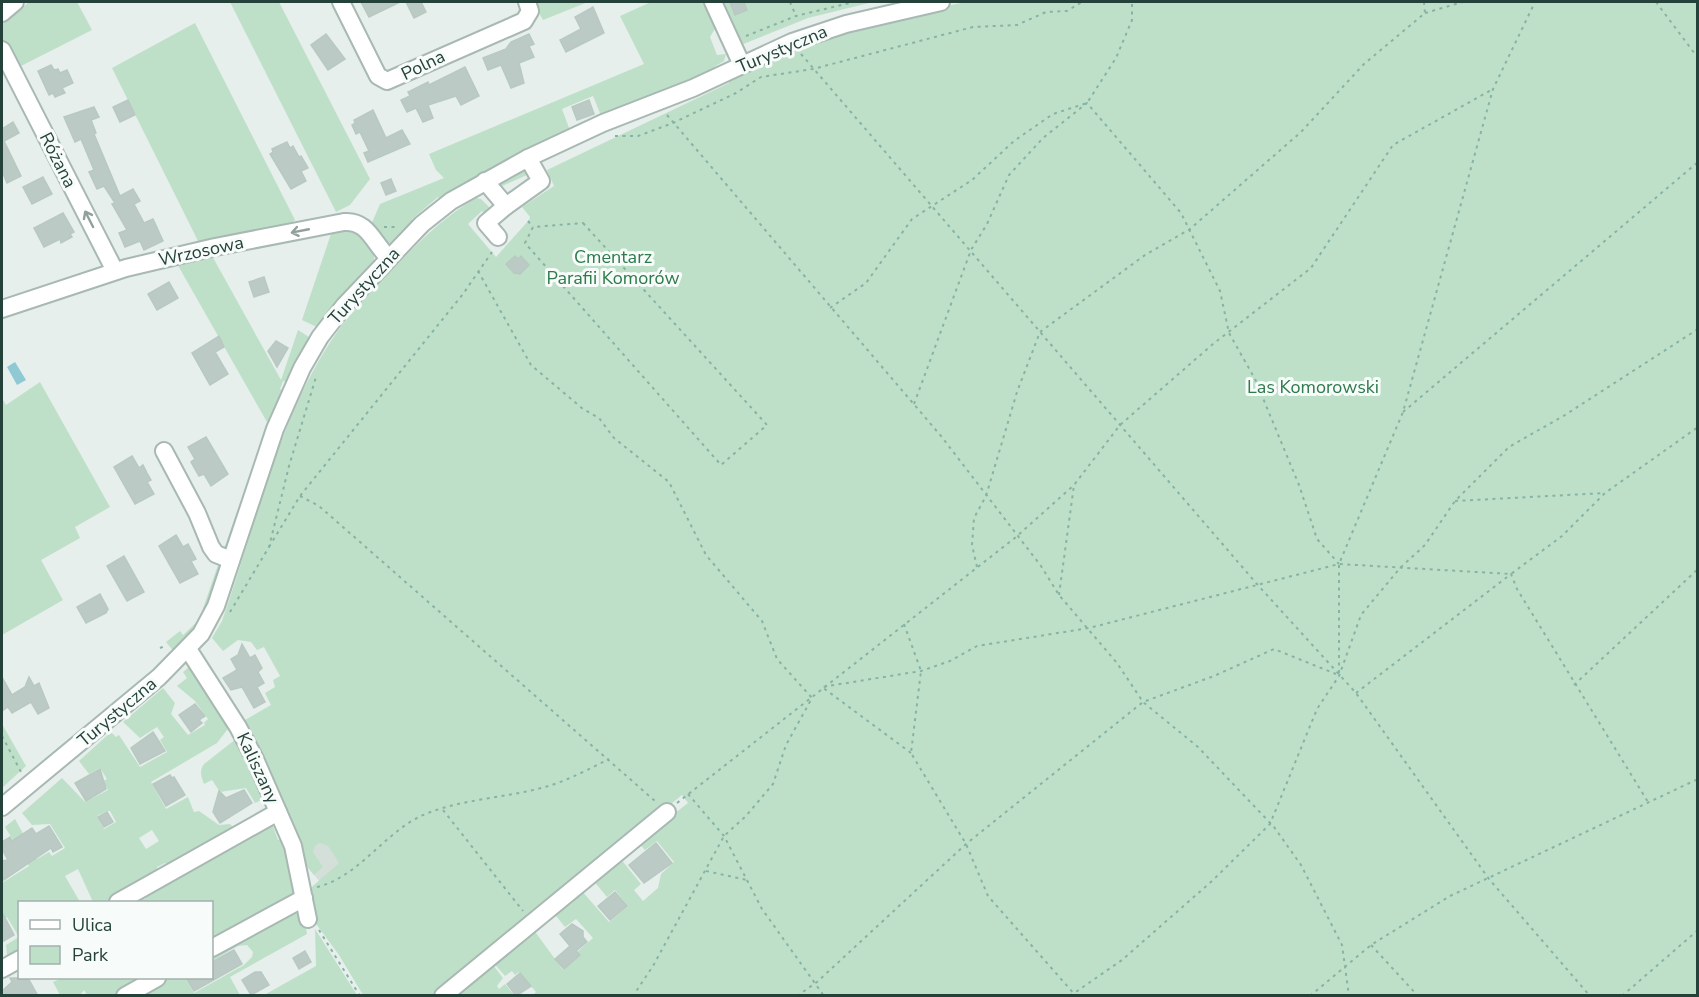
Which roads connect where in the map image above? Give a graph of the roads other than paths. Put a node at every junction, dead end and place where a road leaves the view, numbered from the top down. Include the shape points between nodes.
1 (15, 2) edge
2 (341, 2) edge
3 (527, 2) edge
4 (713, 2) edge
5 (941, 2) edge
6 (2, 13) edge
7 (2, 50) edge
8 (742, 65) junction
9 (528, 158) junction
10 (485, 181) junction
11 (506, 206) junction
12 (495, 244) road end
13 (389, 258) junction
14 (115, 271) junction
15 (2, 309) edge
16 (164, 451) dead end
17 (231, 560) junction
18 (189, 649) junction
19 (2, 807) edge
20 (278, 812) junction
21 (667, 812) road end
22 (303, 894) junction
23 (122, 901) edge
24 (308, 919) road end
25 (213, 947) edge
26 (18, 959) edge
27 (2, 969) edge
28 (155, 979) edge
29 (125, 996) edge
30 (443, 996) edge

1 - 6 street
2 - 3 street, Polna via 378,76 387,81 524,21 530,14
4 - 8 street
5 - 8 street, Turystyczna via 846,24 792,42
14 -> 7 street, Różana
8 - 9 street, Turystyczna
9 - 10 street, Turystyczna
9 - 11 street via 541,181
10 - 11 street
10 - 13 street, Turystyczna via 440,209
11 - 12 street via 486,223
13 -> 14 street, Wrzosowa via 363,226 344,222
13 - 17 street, Turystyczna via 336,316 302,368 279,419
14 - 15 street, Wrzosowa
16 - 17 street via 211,547 216,554
17 - 18 street, Turystyczna via 214,611
18 - 19 street, Turystyczna
18 - 20 street, Kaliszany via 247,742
20 - 22 street, Kaliszany via 293,846
20 - 23 street
21 - 30 street
22 - 24 street, Kaliszany
22 - 25 street
26 - 27 street
28 - 29 street

